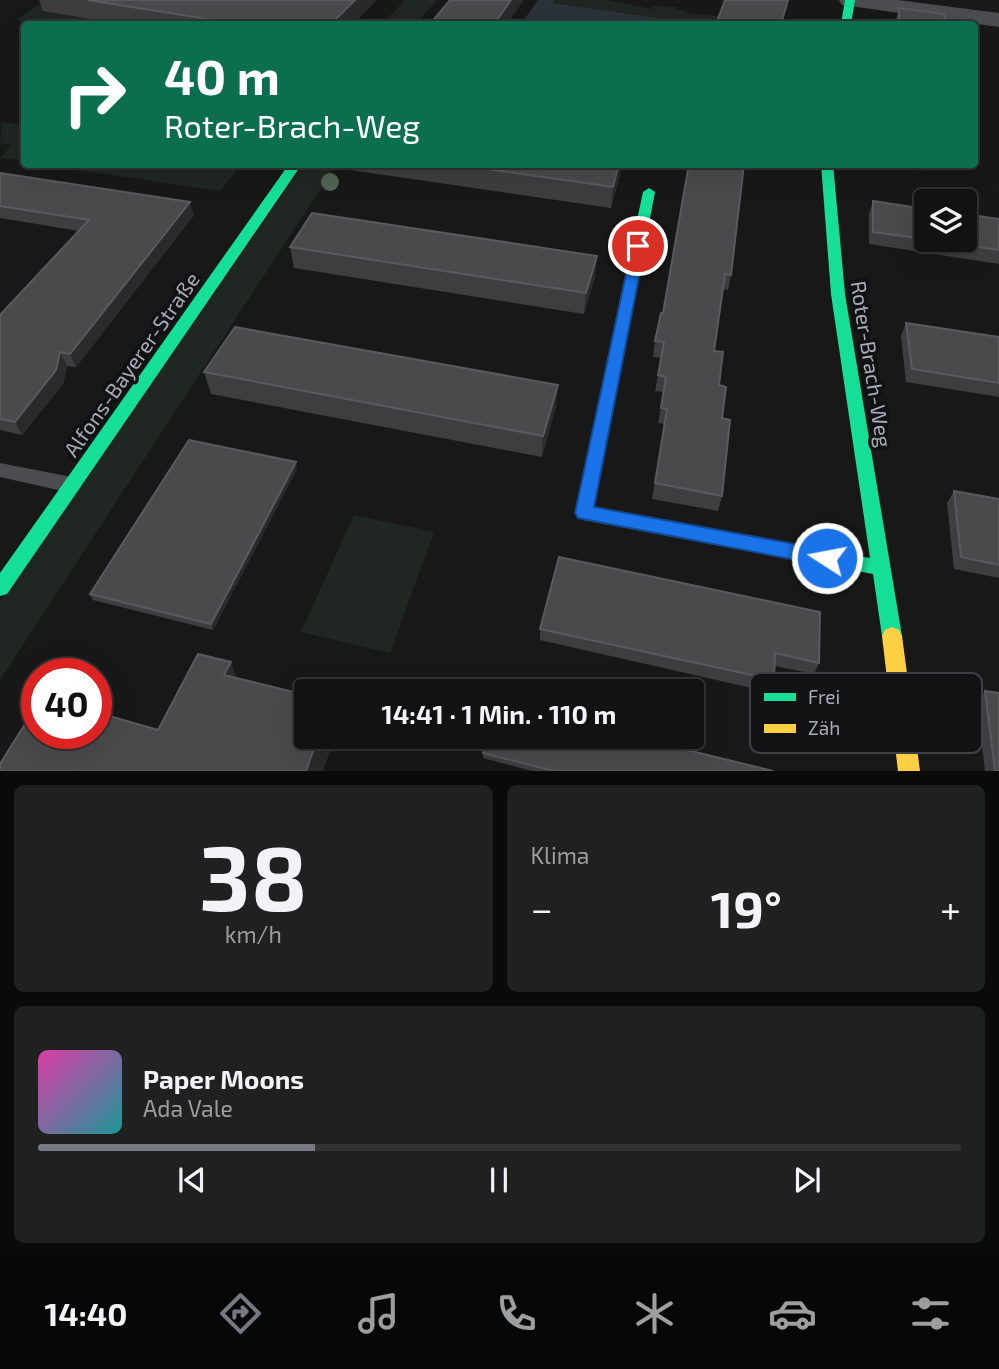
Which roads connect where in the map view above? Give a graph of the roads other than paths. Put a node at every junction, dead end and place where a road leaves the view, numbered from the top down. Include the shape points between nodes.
1 (850, 0) edge
2 (999, 20) edge
3 (846, 21) edge
4 (293, 168) edge
5 (827, 168) edge
6 (649, 192) dead end
7 (0, 470) edge
8 (72, 485) junction
9 (881, 568) junction
10 (0, 588) edge
11 (899, 673) edge
12 (907, 753) edge
13 (909, 771) edge

1 - 2 street
1 - 3 street
4 - 8 street, Alfons-Bayerer-Straße
5 - 9 street, Roter-Brach-Weg via 842,318
6 - 9 street via 584,513
7 - 8 lane
8 - 10 street, Alfons-Bayerer-Straße
9 - 11 street, Roter-Brach-Weg
12 - 13 street, Roter-Brach-Weg

